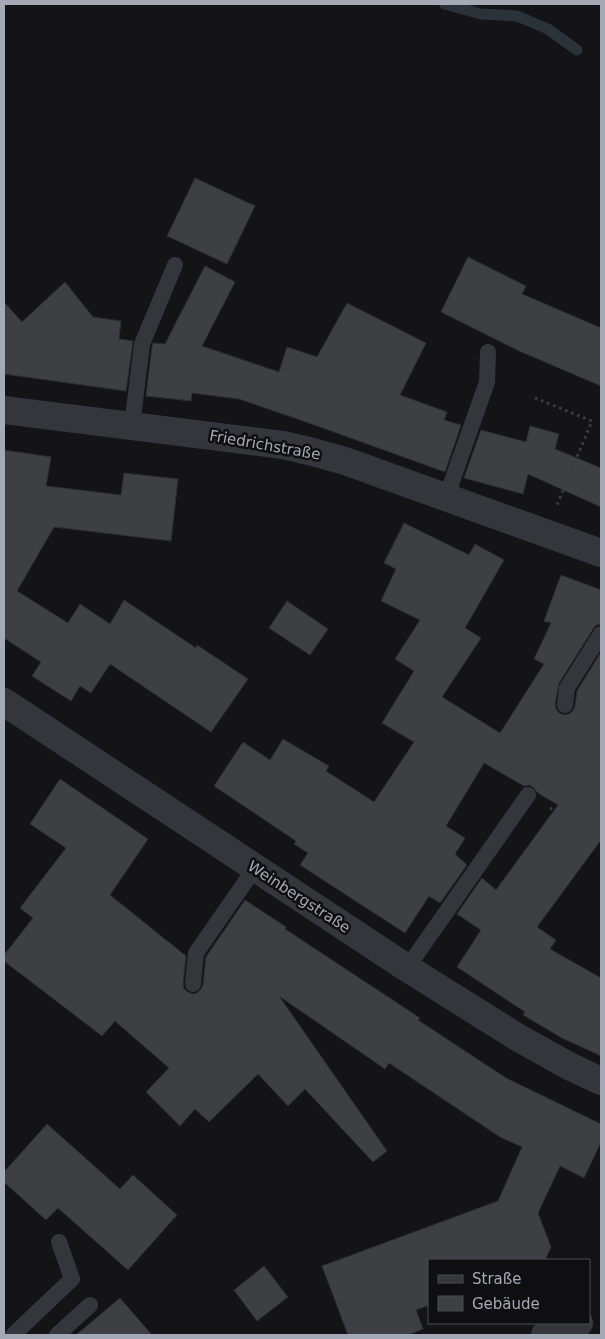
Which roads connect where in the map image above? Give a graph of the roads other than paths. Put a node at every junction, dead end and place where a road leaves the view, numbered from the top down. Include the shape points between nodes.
1 (175, 265) dead end
2 (488, 352) dead end
3 (4, 410) edge
4 (132, 426) junction
5 (446, 498) junction
6 (601, 553) edge
7 (601, 634) edge
8 (4, 702) edge
9 (565, 705) dead end
10 (528, 795) road end
11 (255, 868) junction
12 (407, 968) junction
13 (193, 984) dead end
14 (601, 1081) edge
15 (59, 1242) dead end
16 (90, 1305) dead end
17 (576, 1324) edge
18 (13, 1335) edge
19 (57, 1335) edge
20 (545, 1335) edge

1 - 4 lane via 142,344
2 - 5 lane via 487,382
3 - 4 street, Friedrichstraße
4 - 5 street, Friedrichstraße via 283,445 314,452
5 - 6 street, Friedrichstraße
7 - 9 lane via 567,688
8 - 11 street, Weinbergstraße
10 - 12 lane
11 - 12 street, Weinbergstraße
11 - 13 lane via 196,953
12 - 14 street, Weinbergstraße via 517,1037
15 - 18 lane via 72,1279
16 - 19 lane
17 - 20 street

